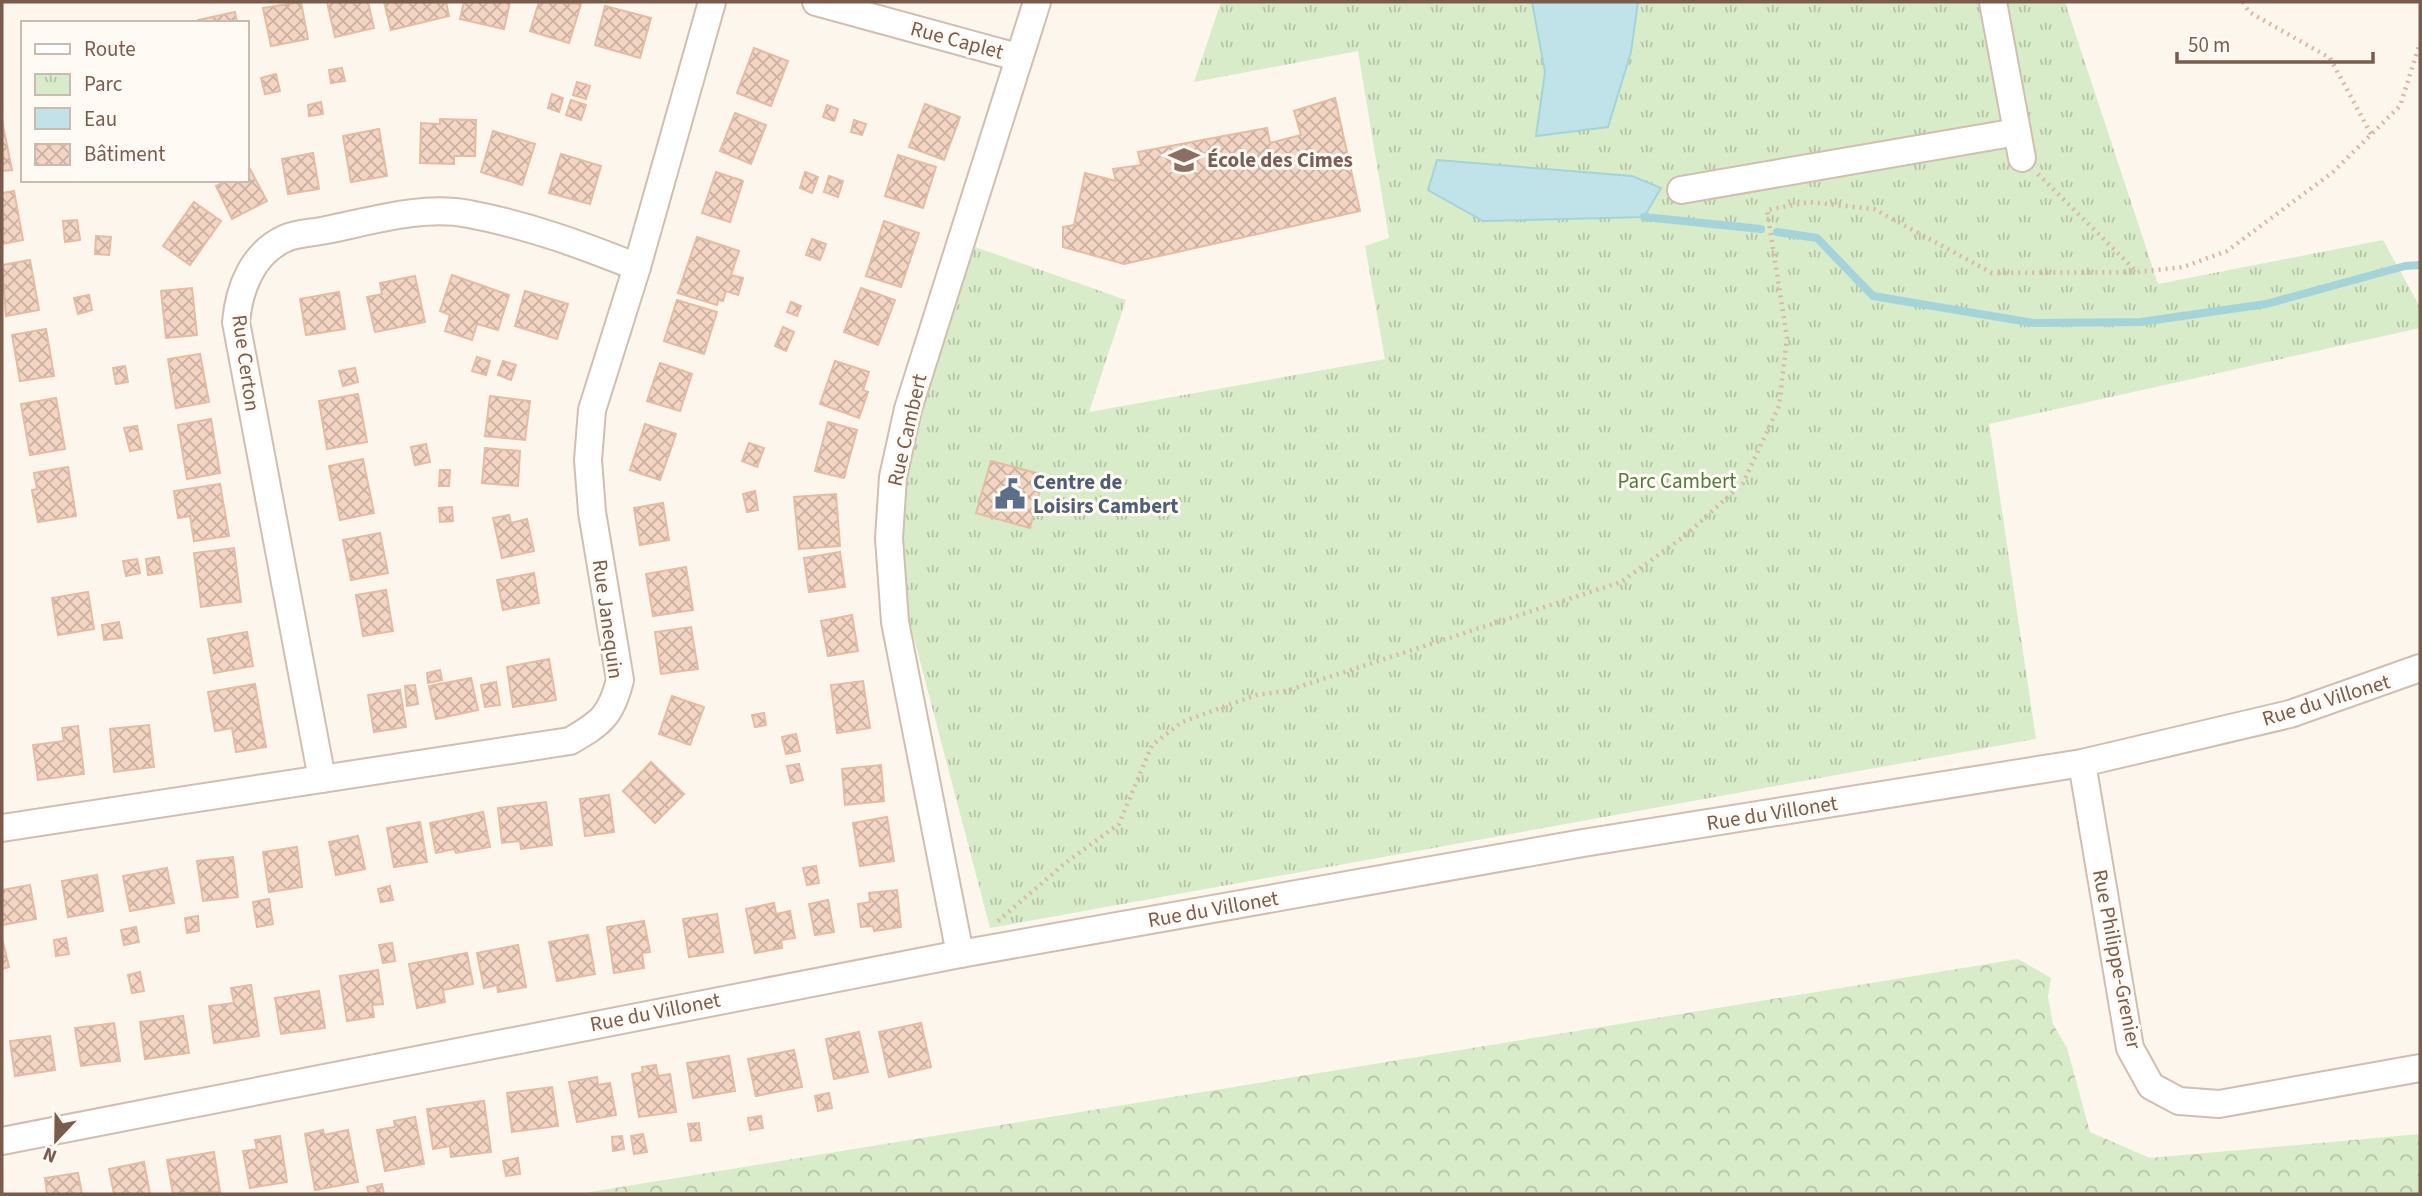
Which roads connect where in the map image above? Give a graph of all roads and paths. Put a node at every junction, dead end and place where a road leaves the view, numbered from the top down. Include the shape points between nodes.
1 (712, 2) edge
2 (816, 2) edge
3 (1037, 2) edge
4 (1993, 2) edge
5 (2243, 2) edge
6 (2420, 43) edge
7 (1017, 57) junction
8 (2017, 132) junction
9 (2371, 135) junction
10 (2022, 158) joint
11 (1681, 190) dead end
12 (637, 267) junction
13 (2137, 272) junction
14 (2420, 668) edge
15 (2082, 763) junction
16 (322, 779) junction
17 (2, 828) edge
18 (991, 927) dead end
19 (960, 954) junction
20 (2420, 1068) edge
21 (2, 1141) edge

1 - 12 street, Rue Janequin
2 - 7 street, Rue Caplet
3 - 7 street, Rue Cambert
4 - 8 street
5 - 9 path via 2249,12 2330,58
6 - 9 path via 2400,106
7 - 19 street, Rue Cambert via 908,409 893,477 889,538 895,622
8 - 10 street
8 - 11 street
9 - 13 path via 2333,172 2227,251 2183,267
10 - 13 path
12 - 16 street, Rue Janequin via 596,397 587,460 620,680 615,703 600,724 570,741
12 - 16 street, Rue Certon via 557,235 466,214 417,213 285,238 260,257 245,280 236,322
13 - 18 path via 1992,273 1874,209 1809,202 1767,210 1787,338 1779,406 1743,482 1724,500 1686,535 1621,582 1182,722 1152,746 1119,824
14 - 15 street, Rue du Villonet via 2290,714
15 - 19 street, Rue du Villonet via 1583,843
15 - 20 street, Rue Philippe-Grenier via 2130,1048 2151,1086 2179,1101 2219,1104
16 - 17 street, Rue Janequin
19 - 21 street, Rue du Villonet

